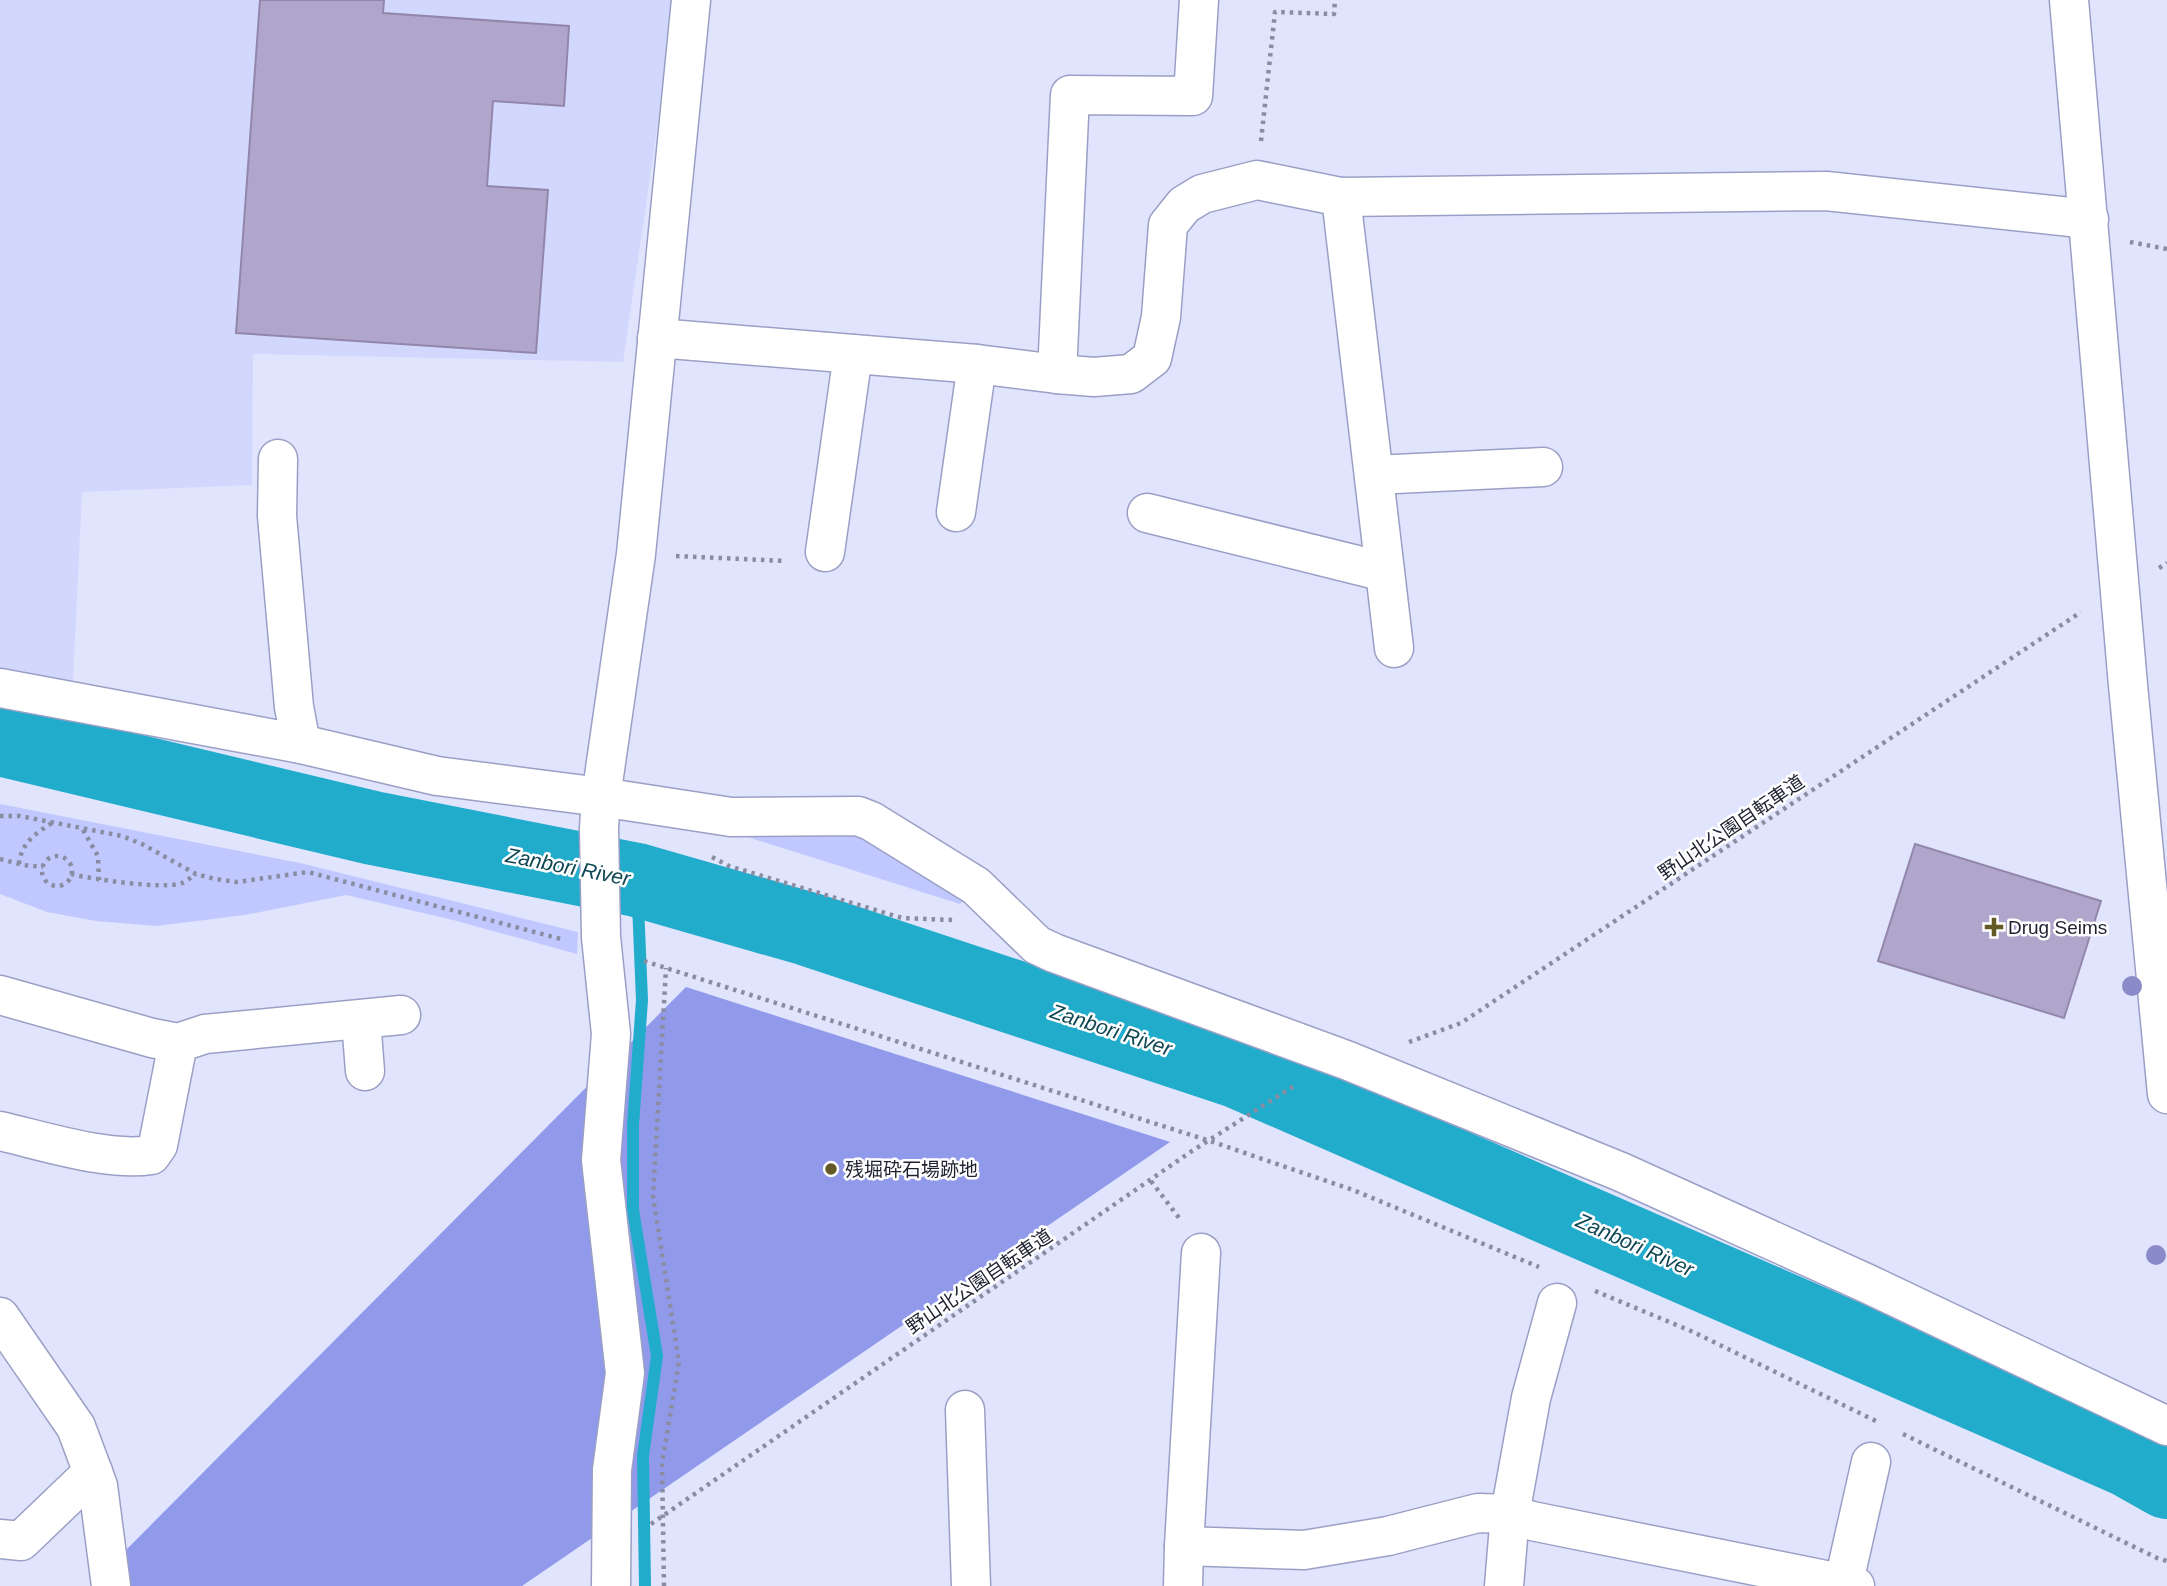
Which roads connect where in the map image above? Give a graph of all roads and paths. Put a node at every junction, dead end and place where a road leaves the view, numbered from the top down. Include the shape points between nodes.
1 (691, 0) edge
2 (1199, 0) edge
3 (1335, 0) edge
4 (2069, 0) edge
5 (1258, 180) junction
6 (1341, 197) junction
7 (2089, 219) junction
8 (657, 338) junction
9 (853, 354) junction
10 (977, 364) junction
11 (1057, 374) junction
12 (278, 459) dead end
13 (1543, 467) dead end
14 (1374, 475) junction
15 (956, 512) dead end
16 (1147, 513) dead end
17 (825, 552) joint
18 (636, 554) junction
19 (1385, 572) junction
20 (2082, 611) dead end
21 (1394, 648) dead end
22 (0, 688) edge
23 (301, 744) junction
24 (600, 813) junction
25 (0, 816) edge
26 (53, 823) junction
27 (83, 830) junction
28 (0, 859) edge
29 (19, 864) junction
30 (729, 866) dead end
31 (43, 867) junction
32 (72, 874) junction
33 (195, 874) junction
34 (99, 880) junction
35 (961, 920) dead end
36 (585, 939) junction
37 (654, 965) dead end
38 (666, 967) junction
39 (0, 995) edge
40 (401, 1015) dead end
41 (361, 1020) junction
42 (178, 1043) junction
43 (1398, 1045) dead end
44 (365, 1071) dead end
45 (1302, 1080) dead end
46 (2167, 1094) edge
47 (0, 1132) edge
48 (1210, 1141) junction
49 (1152, 1181) junction
50 (1179, 1218) dead end
51 (1201, 1253) dead end
52 (1550, 1286) joint
53 (1592, 1290) dead end
54 (0, 1317) edge
55 (0, 1367) edge
56 (38, 1371) junction
57 (965, 1410) dead end
58 (2167, 1426) edge
59 (1887, 1427) dead end
60 (1900, 1433) dead end
61 (1871, 1462) dead end
62 (93, 1472) junction
63 (1510, 1514) junction
64 (662, 1516) junction
65 (652, 1523) dead end
66 (0, 1539) edge
67 (1184, 1546) junction
68 (2167, 1561) edge
69 (1847, 1585) edge
70 (111, 1586) edge
71 (611, 1586) edge
72 (664, 1586) edge
73 (971, 1586) edge
74 (1183, 1586) edge
75 (1504, 1586) edge

1 - 8 street
2 - 11 street via 1193,96 1070,94
3 - 5 path via 1335,14 1275,12
4 - 7 street
5 - 6 street
5 - 11 street via 1202,194 1184,205 1168,225 1161,317 1152,358 1131,374
6 - 7 street via 1826,191
6 - 14 street
7 - 46 street
8 - 9 street
8 - 18 street
9 - 10 street
9 - 17 street
10 - 11 street
10 - 15 street
12 - 23 street via 276,516
13 - 14 street
14 - 19 street
16 - 19 street
17 - 18 path via 808,562
18 - 24 street
19 - 21 street
20 - 43 path, 野山北公園自転車道 via 1461,1023
22 - 23 street
23 - 24 street
24 - 36 street
24 - 58 street via 858,816 871,821 976,886 1037,945 1054,953 1346,1060 1621,1172
25 - 26 path
26 - 27 path
26 - 29 path via 32,836 23,847
27 - 33 path via 122,836
27 - 34 path via 98,856
28 - 29 path
29 - 31 path
30 - 35 path via 902,918
31 - 32 path via 43,876 53,885 67,882
31 - 32 path via 53,856 63,856
32 - 34 path
33 - 34 path via 171,886
33 - 36 path via 237,882 308,872
36 - 71 street via 611,1034 601,1160 625,1373 612,1470
37 - 38 path
38 - 48 path
38 - 64 path via 653,1196 679,1362 662,1463
39 - 42 street
40 - 41 street
41 - 42 street via 205,1034
41 - 44 street
42 - 47 street via 158,1145 151,1155 104,1154
45 - 48 path, 野山北公園自転車道
48 - 49 path, 野山北公園自転車道
48 - 52 path via 1353,1190
49 - 50 path
49 - 64 path, 野山北公園自転車道
51 - 67 street
52 - 63 street
53 - 59 path via 1691,1331
54 - 56 street
55 - 56 street
56 - 62 street via 76,1427
57 - 73 street
60 - 68 path
61 - 69 street
62 - 66 street via 22,1541
62 - 70 street
63 - 67 street via 1478,1513 1388,1536 1304,1550
63 - 69 street
63 - 75 street
64 - 65 path, 野山北公園自転車道
64 - 72 path
67 - 74 street

